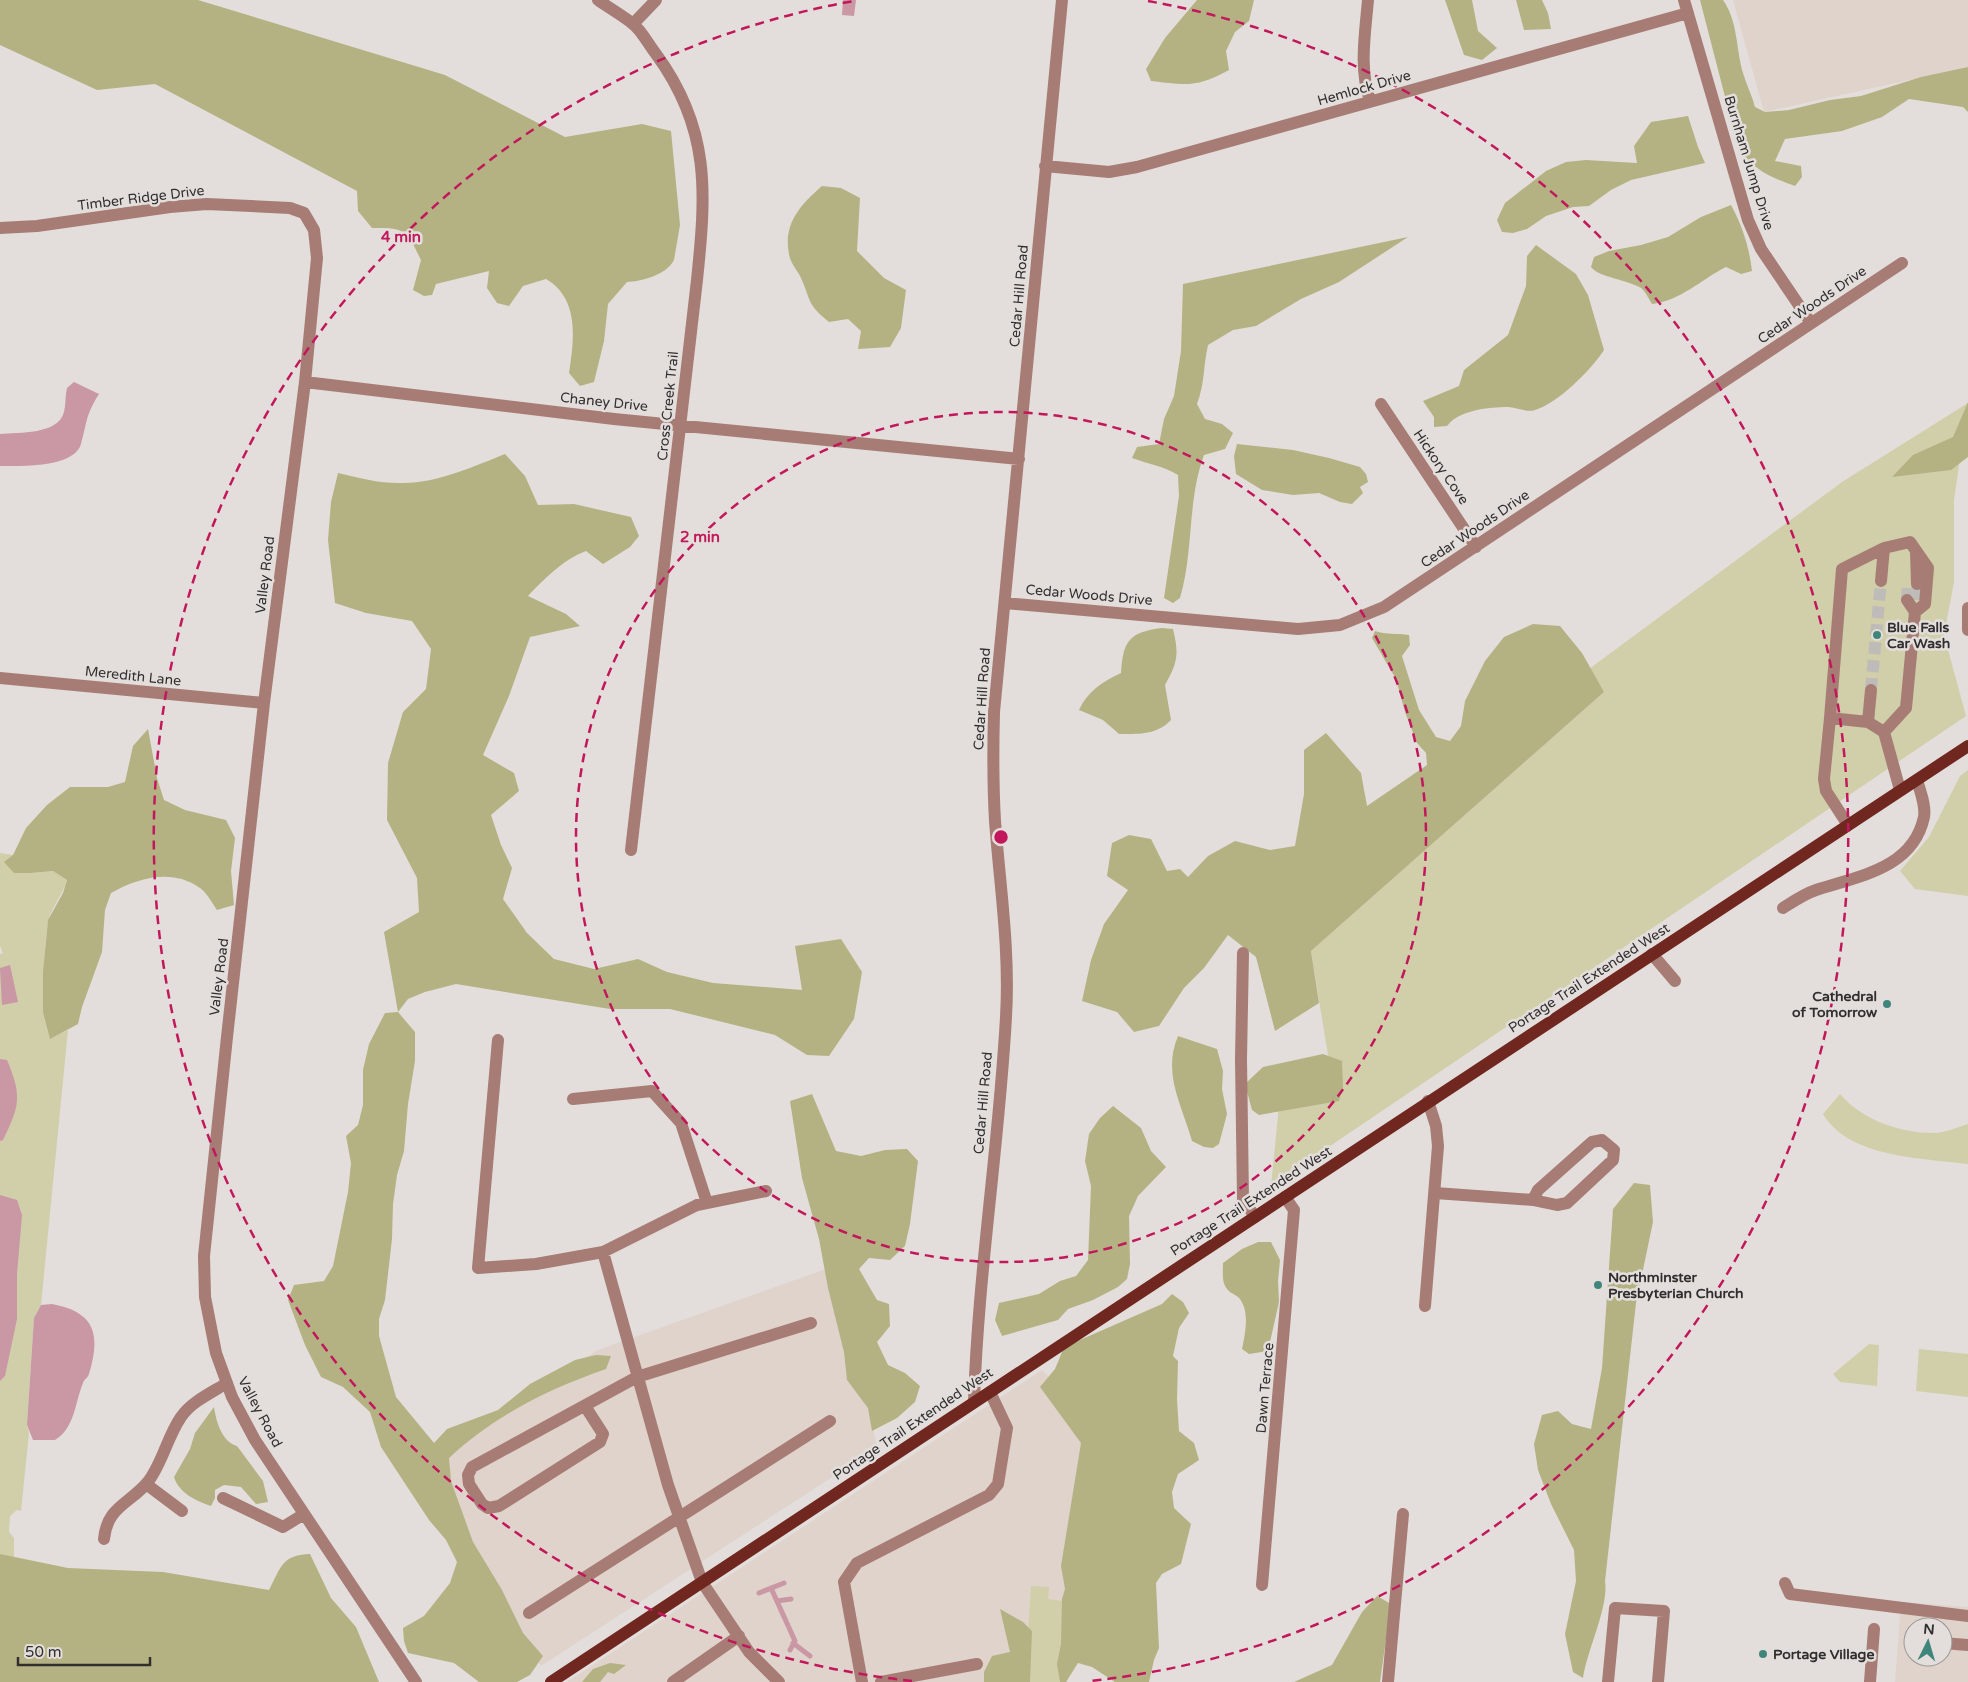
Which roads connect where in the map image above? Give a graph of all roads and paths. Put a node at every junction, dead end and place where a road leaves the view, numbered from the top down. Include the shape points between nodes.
1 (598, 0) edge
2 (656, 0) edge
3 (1062, 0) edge
4 (1368, 0) edge
5 (1686, 6) edge
6 (633, 24) junction
7 (1370, 101) junction
8 (1045, 166) junction
9 (310, 222) joint
10 (0, 228) edge
11 (1902, 263) dead end
12 (1811, 323) junction
13 (305, 382) junction
14 (1381, 404) dead end
15 (681, 425) junction
16 (1019, 460) junction
17 (1476, 546) junction
18 (1884, 548) junction
19 (1916, 552) junction
20 (1881, 581) tunnel mouth
21 (1913, 583) tunnel mouth
22 (1005, 603) junction
23 (1968, 608) edge
24 (1968, 630) edge
25 (0, 678) edge
26 (1871, 690) tunnel mouth
27 (264, 703) junction
28 (1830, 718) junction
29 (1868, 722) junction
30 (1884, 732) junction
31 (1968, 746) edge
32 (1917, 780) junction
33 (1900, 790) junction
34 (1848, 825) junction
35 (631, 850) dead end
36 (1783, 908) dead end
37 (1243, 952) dead end
38 (1652, 954) junction
39 (1675, 982) dead end
40 (498, 1040) dead end
41 (573, 1099) dead end
42 (1428, 1101) junction
43 (766, 1191) dead end
44 (1435, 1193) junction
45 (1285, 1197) junction
46 (1533, 1200) junction
47 (707, 1203) junction
48 (1255, 1217) junction
49 (603, 1252) junction
50 (1425, 1306) dead end
51 (811, 1323) dead end
52 (637, 1377) junction
53 (227, 1383) junction
54 (990, 1392) junction
55 (974, 1402) junction
56 (585, 1406) junction
57 (830, 1422) dead end
58 (146, 1484) junction
59 (223, 1498) dead end
60 (182, 1511) dead end
61 (304, 1514) junction
62 (1403, 1514) dead end
63 (679, 1516) junction
64 (104, 1539) dead end
65 (702, 1582) junction
66 (1785, 1583) dead end
67 (1262, 1585) dead end
68 (529, 1613) dead end
69 (1968, 1616) edge
70 (1874, 1629) dead end
71 (739, 1636) junction
72 (1953, 1644) edge
73 (1968, 1645) edge
74 (977, 1664) dead end
75 (416, 1682) edge
76 (551, 1682) edge
77 (673, 1682) edge
78 (779, 1682) edge
79 (862, 1682) edge
80 (881, 1682) edge
81 (1388, 1682) edge
82 (1608, 1682) edge
83 (1658, 1682) edge
84 (1870, 1682) edge

1 - 6 street, Cross Creek Trail
2 - 6 street
3 - 8 street, Cedar Hill Road
4 - 7 street via 1363,62 1364,83
5 - 7 street, Hemlock Drive
5 - 12 street, Burnham Jump Drive via 1754,234 1776,273
6 - 15 street, Cross Creek Trail via 668,71 684,100 702,167 702,227
7 - 8 street, Hemlock Drive via 1137,167 1109,172
8 - 16 street, Cedar Hill Road
9 - 10 street, Timber Ridge Drive via 304,214 290,208 207,204
9 - 13 street, Valley Road via 317,258
11 - 12 street, Cedar Woods Drive
12 - 17 street, Cedar Woods Drive
13 - 15 street, Chaney Drive
13 - 27 street, Valley Road
14 - 17 street, Hickory Cove
15 - 16 street, Chaney Drive
15 - 35 street, Cross Creek Trail
16 - 22 street, Cedar Hill Road
17 - 22 street, Cedar Woods Drive via 1384,607 1326,628 1273,628
18 - 19 street via 1910,542
18 - 20 street
18 - 28 street via 1842,569
19 - 21 street
19 - 30 street via 1928,568 1925,604 1912,604 1906,708
22 - 55 street, Cedar Hill Road via 993,753 995,822 1007,936 1006,1017 976,1332
23 - 24 street
25 - 27 street, Meredith Lane
26 - 29 street
27 - 53 street, Valley Road via 204,1256 209,1325
28 - 29 street
28 - 34 street via 1824,779 1826,791
29 - 30 street
30 - 33 street
31 - 32 main road, Portage Trail Extended West
32 - 33 main road, Portage Trail Extended West
32 - 36 street via 1924,816 1918,833 1903,854 1890,865 1815,890
33 - 34 main road, Portage Trail Extended West
34 - 38 main road, Portage Trail Extended West
37 - 48 street via 1240,1059 1243,1199
38 - 39 street
38 - 42 main road, Portage Trail Extended West
40 - 49 street via 478,1268 536,1264
41 - 47 street via 652,1091 681,1123
42 - 44 street via 1438,1146
42 - 45 main road, Portage Trail Extended West
43 - 47 street
44 - 46 street
44 - 50 street
45 - 48 main road, Portage Trail Extended West
45 - 67 street, Dawn Terrace via 1294,1210
46 - 46 street via 1567,1203 1613,1160 1614,1150 1602,1140 1592,1142 1538,1190
47 - 49 street via 696,1205
48 - 54 main road, Portage Trail Extended West
49 - 52 street
51 - 52 street
52 - 56 street
52 - 63 street
53 - 58 street via 181,1416
53 - 61 street, Valley Road via 255,1440
54 - 55 main road, Portage Trail Extended West
54 - 79 street via 1007,1428 998,1484 989,1495 857,1563 844,1582
55 - 65 main road, Portage Trail Extended West
56 - 56 street via 603,1434 600,1442 499,1506 488,1508 482,1504 470,1484 468,1475 472,1467
57 - 63 street
58 - 60 street
58 - 64 street via 119,1506 105,1528
59 - 61 street via 283,1527
61 - 75 street, Valley Road
62 - 81 street
63 - 65 street
63 - 68 street
65 - 71 street
65 - 76 main road, Portage Trail Extended West
66 - 69 street via 1790,1594
70 - 84 street
71 - 77 street
71 - 78 street via 749,1652
72 - 73 street
74 - 80 street
82 - 83 street via 1615,1608 1664,1611

